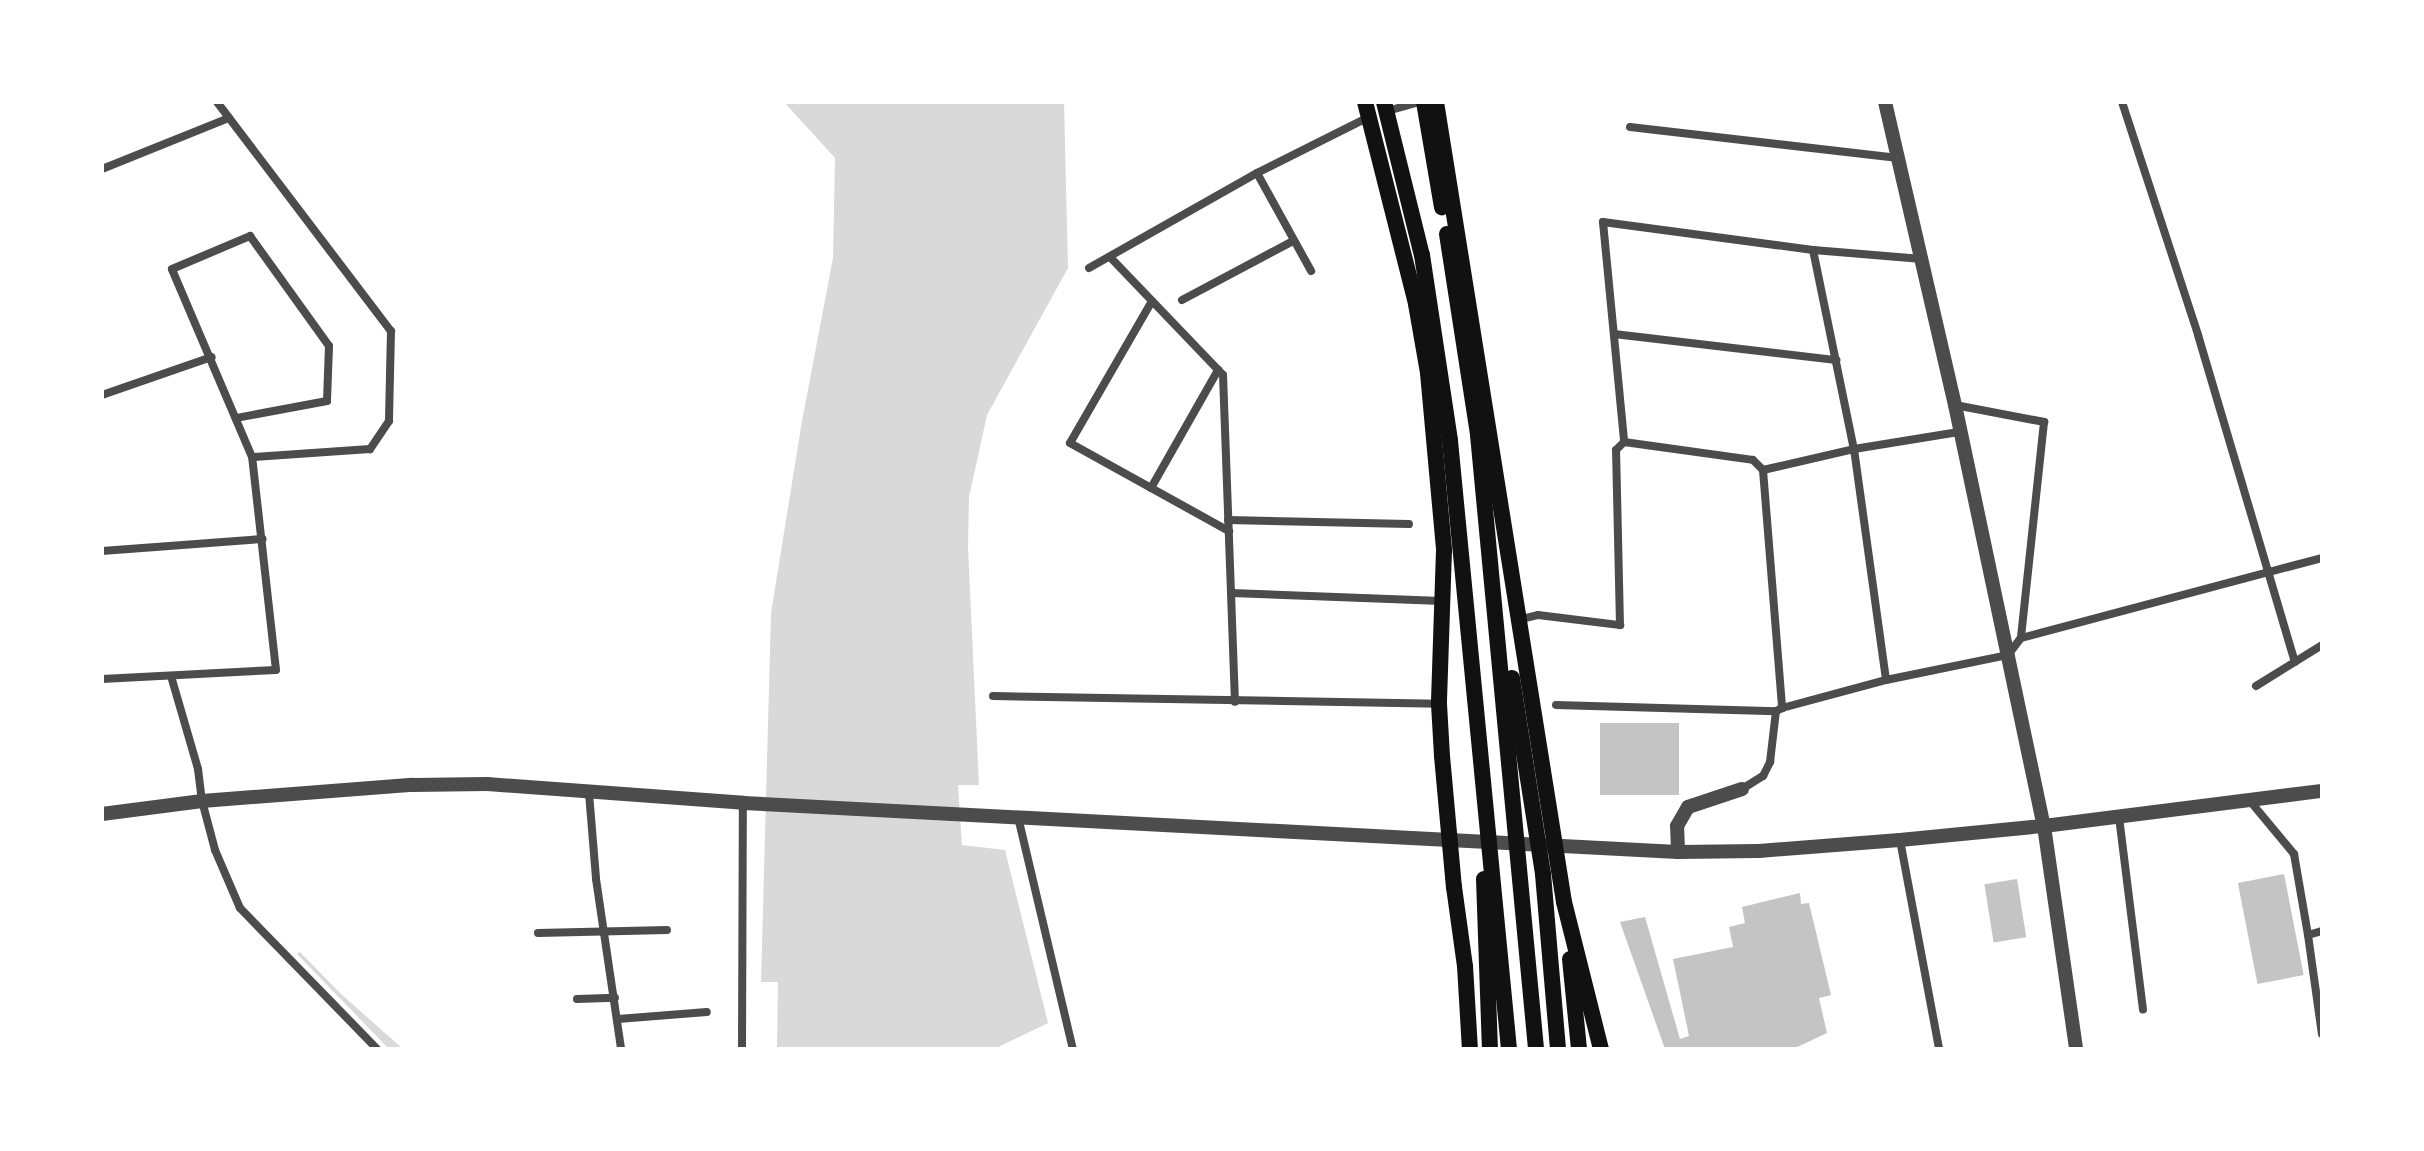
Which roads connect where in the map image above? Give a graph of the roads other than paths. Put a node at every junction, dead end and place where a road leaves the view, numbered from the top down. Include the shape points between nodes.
1 (217, 102) edge
2 (1384, 102) edge
3 (1421, 102) edge
4 (1436, 102) edge
5 (1885, 102) edge
6 (2122, 102) edge
7 (1367, 109) edge
8 (229, 118) junction
9 (1630, 127) dead end
10 (1899, 158) junction
11 (102, 169) edge
12 (1257, 173) junction
13 (1293, 241) junction
14 (1813, 250) junction
15 (1110, 257) junction
16 (1922, 259) junction
17 (1089, 268) dead end
18 (1311, 271) dead end
19 (1182, 300) dead end
20 (1152, 301) junction
21 (1614, 334) junction
22 (212, 357) junction
23 (1836, 360) junction
24 (1218, 370) junction
25 (102, 395) edge
26 (1955, 405) junction
27 (236, 418) junction
28 (1959, 432) junction
29 (1624, 442) junction
30 (1854, 449) junction
31 (252, 457) junction
32 (1763, 470) junction
33 (1151, 488) junction
34 (1228, 520) junction
35 (1409, 524) dead end
36 (1229, 531) junction
37 (263, 539) junction
38 (102, 551) edge
39 (2322, 558) edge
40 (2270, 573) junction
41 (1493, 574) junction
42 (1231, 593) junction
43 (1442, 601) junction
44 (1521, 619) junction
45 (2021, 638) junction
46 (2322, 645) edge
47 (2008, 655) junction
48 (2295, 662) junction
49 (171, 676) junction
50 (102, 679) edge
51 (1886, 680) junction
52 (2256, 686) dead end
53 (993, 696) dead end
54 (1235, 702) junction
55 (1439, 704) junction
56 (1556, 705) dead end
57 (1779, 709) junction
58 (1480, 734) junction
59 (1742, 789) joint
60 (2322, 791) edge
61 (589, 793) junction
62 (2249, 800) junction
63 (202, 801) junction
64 (751, 803) junction
65 (102, 814) edge
66 (1018, 817) junction
67 (2119, 817) junction
68 (2044, 826) junction
69 (1900, 840) junction
70 (1449, 842) junction
71 (1557, 848) junction
72 (1678, 852) junction
73 (1564, 902) junction
74 (604, 930) junction
75 (667, 930) dead end
76 (2322, 931) edge
77 (538, 933) dead end
78 (2308, 935) junction
79 (615, 998) junction
80 (577, 999) dead end
81 (2143, 1010) dead end
82 (707, 1012) dead end
83 (618, 1019) junction
84 (2322, 1034) edge
85 (377, 1049) edge
86 (621, 1049) edge
87 (742, 1049) edge
88 (1073, 1049) edge
89 (1470, 1049) edge
90 (1490, 1049) edge
91 (1509, 1049) edge
92 (1536, 1049) edge
93 (1558, 1049) edge
94 (1579, 1049) edge
95 (1601, 1049) edge
96 (1939, 1049) edge
97 (2076, 1049) edge

1 - 8 street
2 - 58 main road via 1422,255 1457,498
3 - 7 street
3 - 41 main road via 1476,421
4 - 44 main road
5 - 10 street
6 - 40 street
7 - 12 street
7 - 43 main road via 1424,340 1442,518
8 - 11 street
8 - 31 street via 391,331 389,421 370,449
9 - 10 street
10 - 16 street
12 - 13 street
12 - 15 street
13 - 18 street
13 - 19 street
14 - 16 street
14 - 21 street via 1603,222
14 - 23 street
15 - 17 street
15 - 20 street
16 - 26 street
20 - 24 street
20 - 33 street via 1070,443
21 - 23 street
21 - 29 street
22 - 25 street
22 - 27 street
22 - 27 street via 172,269 250,236 329,346 327,401
23 - 30 street
24 - 33 street
24 - 34 street via 1223,375
26 - 28 street
26 - 45 street via 2044,422
27 - 31 street
28 - 30 street
28 - 47 street
29 - 32 street via 1753,460
29 - 44 street via 1616,450 1620,625 1538,615
30 - 32 street
30 - 51 street
31 - 37 street
32 - 57 street
33 - 36 street
34 - 35 street
34 - 36 street
36 - 42 street
37 - 38 street
37 - 49 street via 276,670
39 - 40 street
40 - 45 street
40 - 48 street
41 - 92 main road
41 - 93 main road via 1535,815
42 - 43 street
42 - 54 street
43 - 55 main road
44 - 71 main road
45 - 47 street
46 - 48 street
47 - 51 street
47 - 68 street
48 - 52 street
49 - 50 street
49 - 63 street
51 - 57 street
53 - 54 street
54 - 55 street
55 - 70 main road
56 - 57 street
57 - 59 street via 1770,762 1763,776
58 - 90 main road
58 - 91 main road
59 - 72 street via 1688,807 1677,826
60 - 62 street
61 - 63 street via 487,784 412,785
61 - 64 street
61 - 74 street
62 - 67 street
62 - 78 street via 2294,854
63 - 65 street
63 - 85 street via 215,850 240,908
64 - 66 street
64 - 87 street
66 - 70 street
66 - 88 street
67 - 68 street
67 - 81 street
68 - 69 street
68 - 97 street
69 - 72 street
69 - 96 street
70 - 71 street
70 - 89 main road
71 - 72 street
71 - 73 main road
73 - 94 main road
73 - 95 main road
74 - 75 street
74 - 77 street
74 - 79 street
76 - 78 street
78 - 84 street
79 - 80 street
79 - 83 street
82 - 83 street
83 - 86 street

